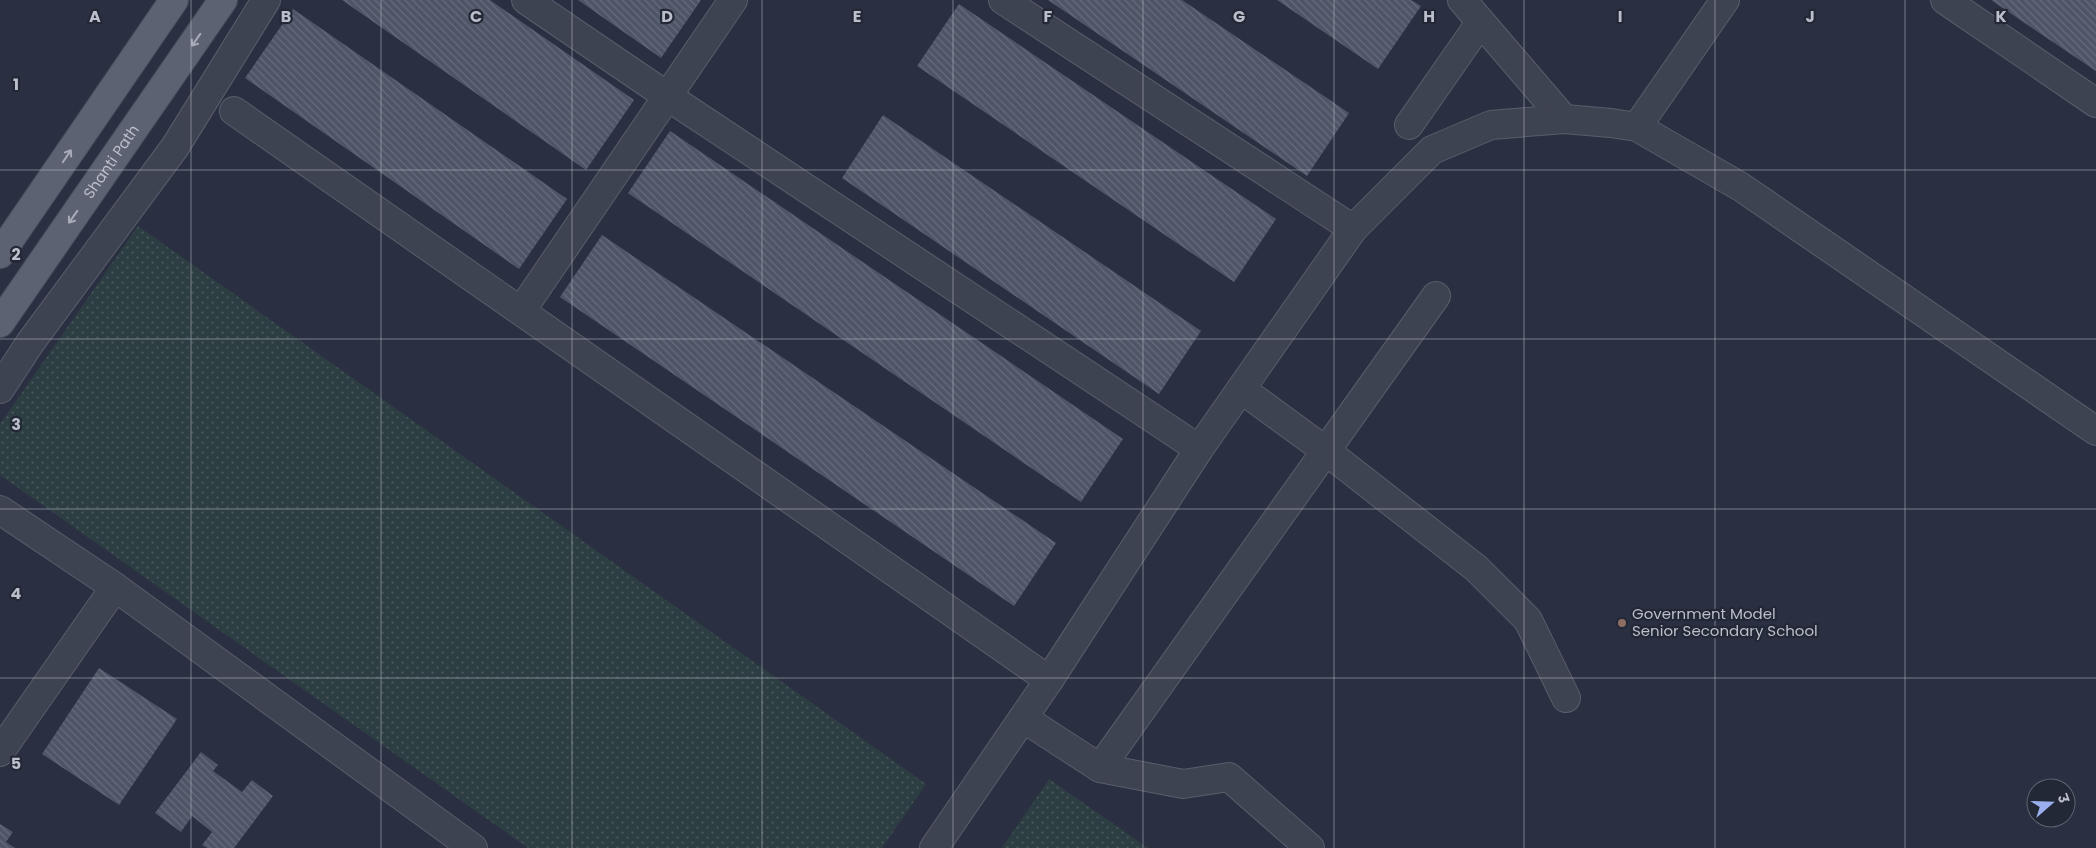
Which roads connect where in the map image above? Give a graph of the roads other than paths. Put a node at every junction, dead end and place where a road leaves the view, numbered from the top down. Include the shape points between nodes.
1 (174, 0) edge
2 (223, 0) edge
3 (266, 0) edge
4 (526, 0) edge
5 (734, 0) edge
6 (1003, 0) edge
7 (1462, 0) edge
8 (1725, 0) edge
9 (1945, 0) edge
10 (1480, 23) junction
11 (667, 96) junction
12 (2096, 103) edge
13 (234, 111) dead end
14 (1564, 119) junction
15 (1409, 125) dead end
16 (1638, 127) junction
17 (1353, 229) junction
18 (0, 254) edge
19 (1436, 296) dead end
20 (521, 311) junction
21 (0, 323) edge
22 (0, 389) edge
23 (1241, 389) junction
24 (2096, 431) edge
25 (1199, 449) junction
26 (1326, 450) junction
27 (0, 510) edge
28 (115, 588) junction
29 (1049, 680) junction
30 (1566, 698) dead end
31 (1023, 718) junction
32 (0, 752) edge
33 (1100, 768) junction
34 (473, 848) edge
35 (934, 848) edge
36 (1310, 848) edge

18 -> 1 main road
2 -> 21 main road, Shanti Path
3 - 22 street via 175,147 30,343
4 - 11 street
5 - 11 street
6 - 17 street
7 - 10 street
8 - 16 street
9 - 12 street
10 - 14 street
10 - 15 street
11 - 20 street
11 - 25 street
13 - 20 street
14 - 16 street
14 - 17 street via 1491,125 1432,150
16 - 24 street via 1741,186
17 - 23 street
19 - 26 street
20 - 29 street
23 - 25 street
23 - 26 street
25 - 29 street
26 - 30 street via 1476,568 1528,620
26 - 33 street
27 - 28 street
28 - 32 street
28 - 34 street
29 - 31 street
31 - 33 street
31 - 35 street
33 - 36 street via 1183,784 1229,777

